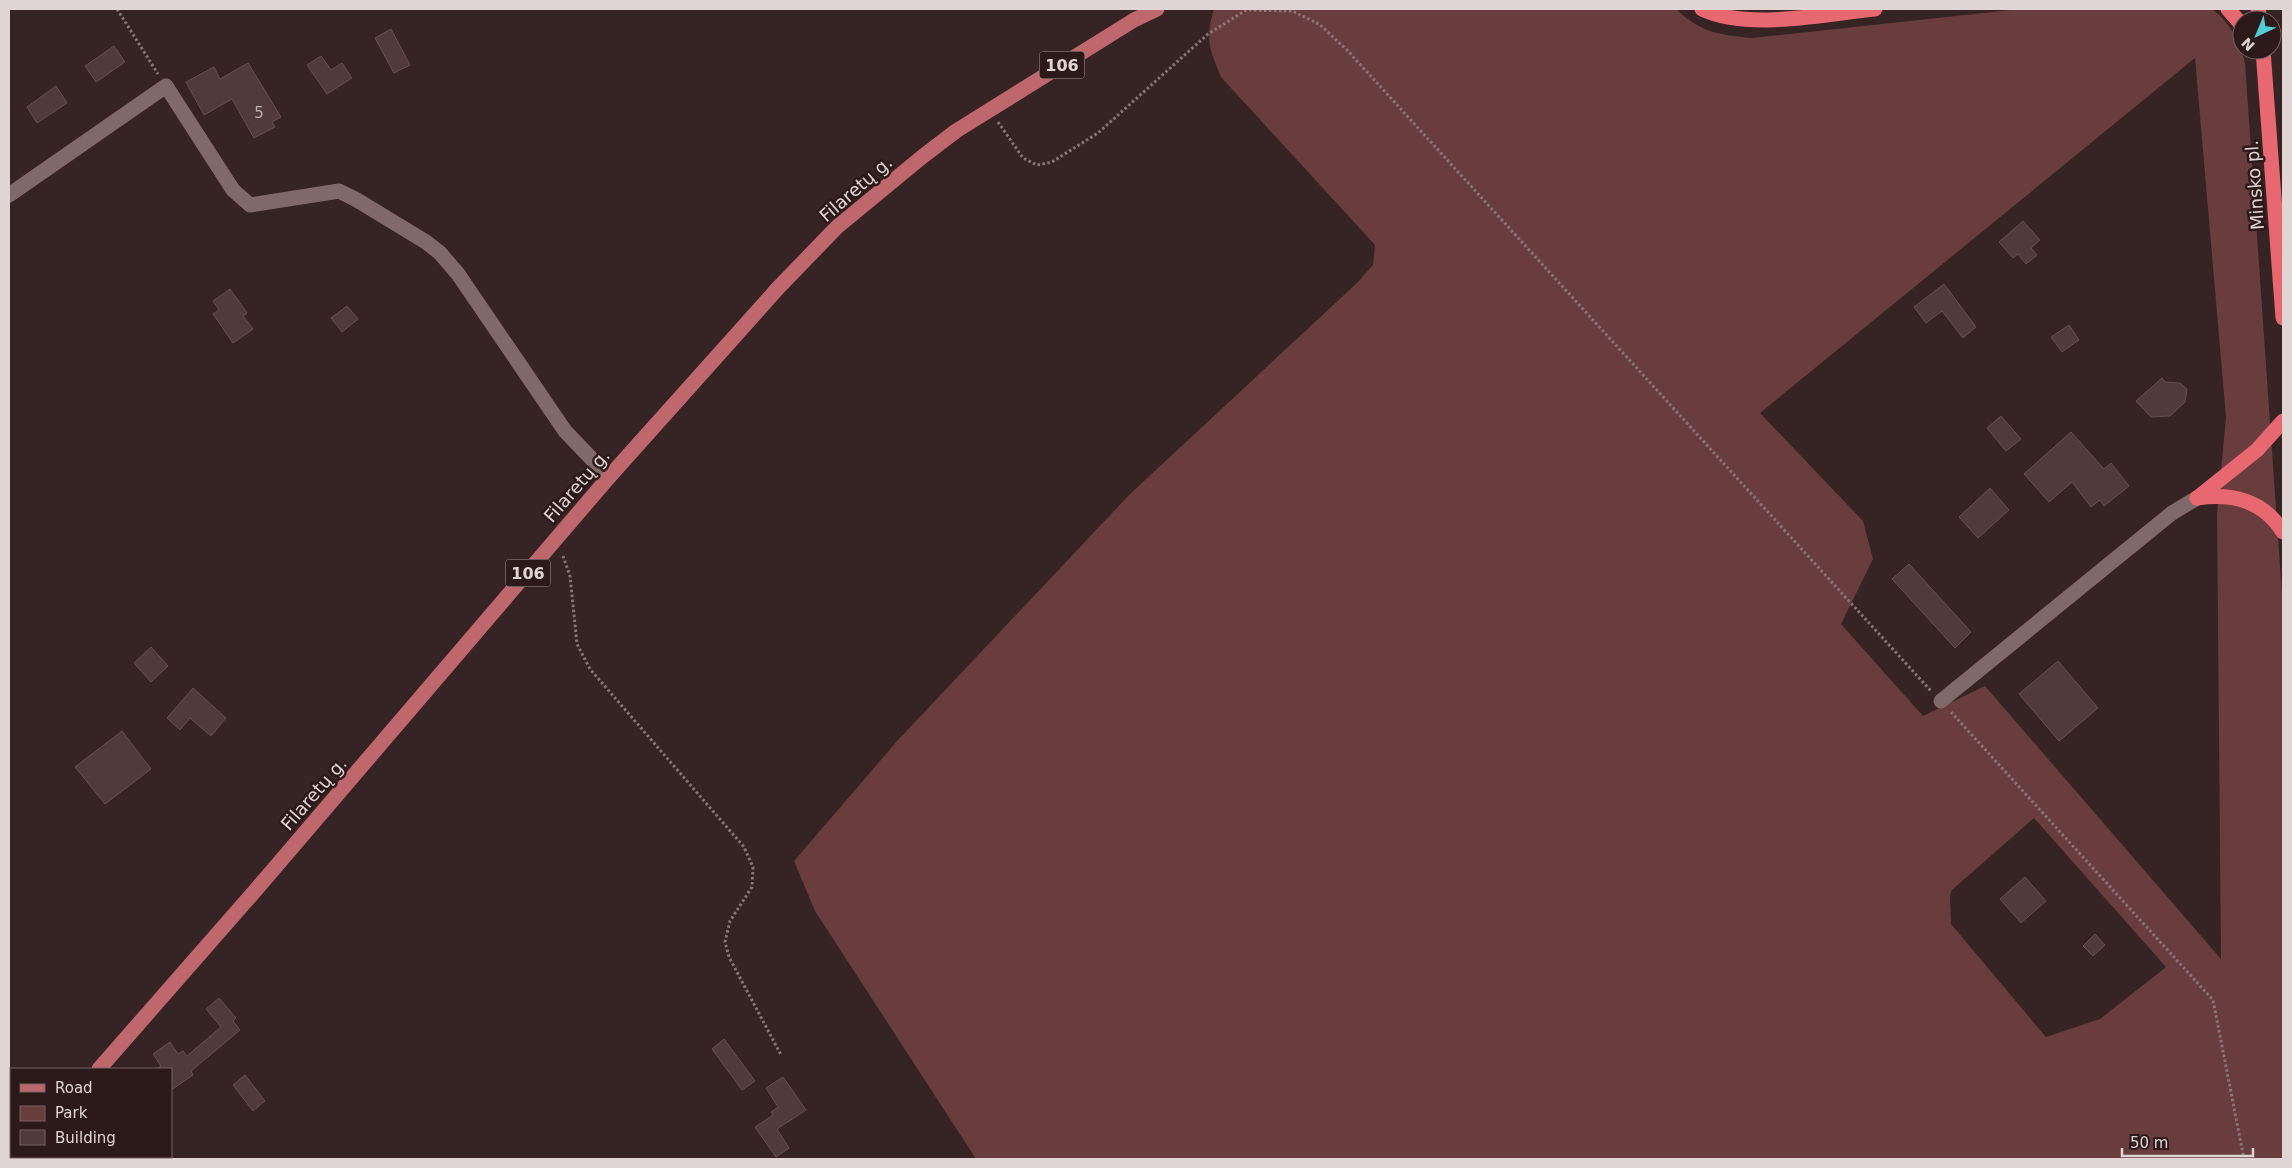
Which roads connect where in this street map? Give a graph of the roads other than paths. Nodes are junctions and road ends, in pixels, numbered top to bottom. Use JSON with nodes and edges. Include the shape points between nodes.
{"nodes":[{"id":1,"x":1146,"y":9,"type":"edge"},
{"id":2,"x":1157,"y":9,"type":"edge"},
{"id":3,"x":1702,"y":9,"type":"edge"},
{"id":4,"x":1875,"y":9,"type":"edge"},
{"id":5,"x":1134,"y":20,"type":"junction"},
{"id":6,"x":2262,"y":60,"type":"edge"},
{"id":7,"x":9,"y":195,"type":"edge"},
{"id":8,"x":2283,"y":318,"type":"edge"},
{"id":9,"x":2283,"y":421,"type":"edge"},
{"id":10,"x":609,"y":477,"type":"junction"},
{"id":11,"x":2196,"y":498,"type":"junction"},
{"id":12,"x":2283,"y":532,"type":"edge"},
{"id":13,"x":1941,"y":701,"type":"road end"},
{"id":14,"x":100,"y":1068,"type":"edge"}],
"edges":[{"from":1,"to":5,"type":"main road"},
{"from":2,"to":5,"type":"main road","name":"Filaretų g.","number":"106"},
{"from":3,"to":4,"type":"highway","via":[[1729,19],[1752,20]]},
{"from":5,"to":10,"type":"main road","name":"Filaretų g.","number":"106","via":[[989,110],[922,157],[837,227]]},
{"from":6,"to":8,"type":"highway","name":"Minsko pl."},
{"from":7,"to":10,"type":"street","via":[[166,86],[233,190],[250,205],[339,192],[440,253],[458,274],[565,431]]},
{"from":9,"to":11,"type":"highway","via":[[2257,450]]},
{"from":10,"to":14,"type":"main road","name":"Filaretų g.","number":"106"},
{"from":11,"to":12,"type":"highway","via":[[2236,497],[2266,512]]},
{"from":11,"to":13,"type":"street","via":[[2172,513]]}]}
